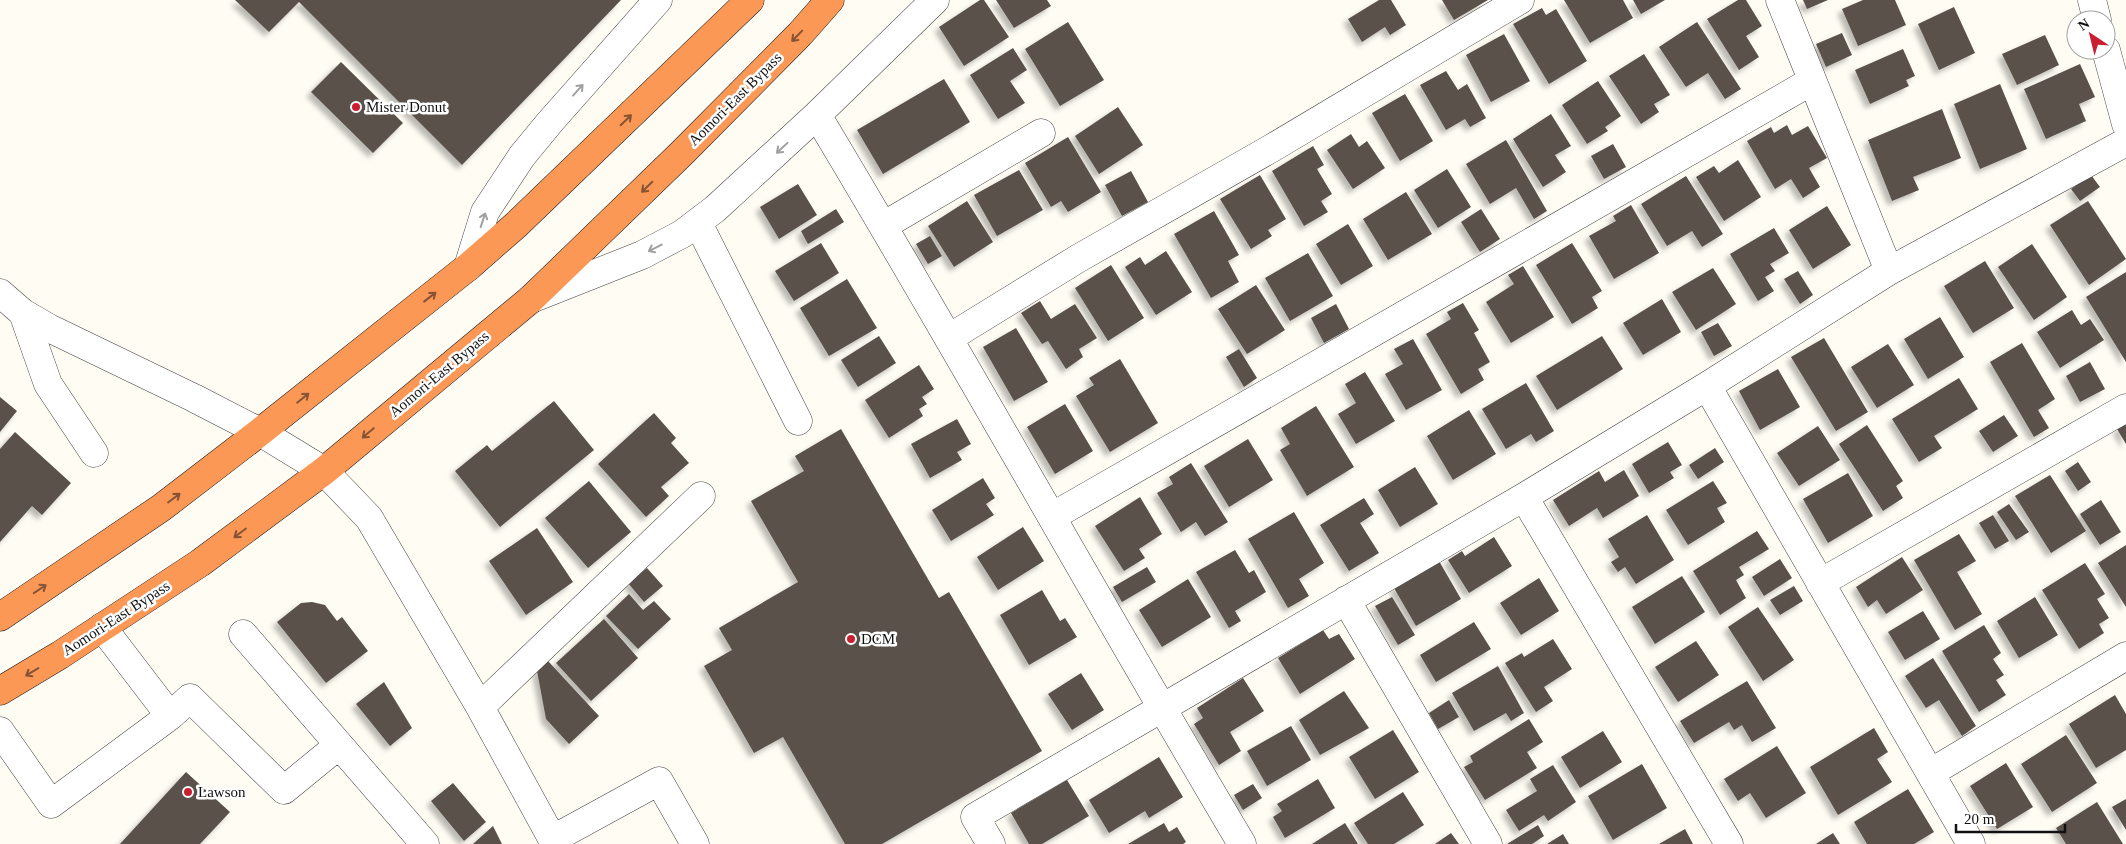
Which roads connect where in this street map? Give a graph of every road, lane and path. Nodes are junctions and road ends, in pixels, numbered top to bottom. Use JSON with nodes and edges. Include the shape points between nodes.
{"nodes":[{"id":1,"x":658,"y":0,"type":"edge"},
{"id":2,"x":750,"y":0,"type":"edge"},
{"id":3,"x":830,"y":0,"type":"edge"},
{"id":4,"x":936,"y":0,"type":"edge"},
{"id":5,"x":1520,"y":0,"type":"edge"},
{"id":6,"x":1780,"y":0,"type":"edge"},
{"id":7,"x":2109,"y":60,"type":"edge"},
{"id":8,"x":1812,"y":81,"type":"junction"},
{"id":9,"x":817,"y":115,"type":"junction"},
{"id":10,"x":2126,"y":124,"type":"edge"},
{"id":11,"x":1041,"y":133,"type":"dead end"},
{"id":12,"x":2126,"y":142,"type":"edge"},
{"id":13,"x":698,"y":223,"type":"junction"},
{"id":14,"x":883,"y":226,"type":"junction"},
{"id":15,"x":468,"y":266,"type":"junction"},
{"id":16,"x":1889,"y":271,"type":"junction"},
{"id":17,"x":0,"y":293,"type":"edge"},
{"id":18,"x":531,"y":299,"type":"junction"},
{"id":19,"x":23,"y":313,"type":"junction"},
{"id":20,"x":949,"y":338,"type":"junction"},
{"id":21,"x":1707,"y":386,"type":"junction"},
{"id":22,"x":2126,"y":408,"type":"edge"},
{"id":23,"x":798,"y":420,"type":"dead end"},
{"id":24,"x":260,"y":432,"type":"junction"},
{"id":25,"x":94,"y":453,"type":"dead end"},
{"id":26,"x":324,"y":471,"type":"junction"},
{"id":27,"x":701,"y":496,"type":"dead end"},
{"id":28,"x":1524,"y":497,"type":"junction"},
{"id":29,"x":1053,"y":516,"type":"junction"},
{"id":30,"x":1820,"y":583,"type":"junction"},
{"id":31,"x":1346,"y":600,"type":"junction"},
{"id":32,"x":0,"y":617,"type":"edge"},
{"id":33,"x":102,"y":627,"type":"junction"},
{"id":34,"x":243,"y":634,"type":"dead end"},
{"id":35,"x":2126,"y":656,"type":"edge"},
{"id":36,"x":0,"y":691,"type":"edge"},
{"id":37,"x":480,"y":707,"type":"junction"},
{"id":38,"x":1161,"y":708,"type":"junction"},
{"id":39,"x":170,"y":716,"type":"junction"},
{"id":40,"x":0,"y":731,"type":"edge"},
{"id":41,"x":339,"y":745,"type":"junction"},
{"id":42,"x":1930,"y":773,"type":"junction"},
{"id":43,"x":554,"y":842,"type":"edge"},
{"id":44,"x":425,"y":844,"type":"edge"},
{"id":45,"x":695,"y":844,"type":"edge"},
{"id":46,"x":992,"y":844,"type":"edge"},
{"id":47,"x":1242,"y":844,"type":"edge"},
{"id":48,"x":1488,"y":844,"type":"edge"},
{"id":49,"x":1728,"y":844,"type":"edge"},
{"id":50,"x":1970,"y":844,"type":"edge"}],
"edges":[{"from":15,"to":1,"type":"street","one_way":true,"via":[[485,212],[522,156]]},
{"from":15,"to":2,"type":"highway","one_way":true,"via":[[516,226]]},
{"from":3,"to":18,"type":"highway","name":"Aomori-East Bypass","one_way":true,"via":[[682,153]]},
{"from":4,"to":9,"type":"street"},
{"from":5,"to":20,"type":"street","via":[[1272,148],[1079,258]]},
{"from":6,"to":8,"type":"street"},
{"from":7,"to":10,"type":"street"},
{"from":8,"to":16,"type":"street"},
{"from":8,"to":29,"type":"street"},
{"from":9,"to":13,"type":"street","one_way":true},
{"from":9,"to":14,"type":"street"},
{"from":11,"to":14,"type":"street"},
{"from":12,"to":16,"type":"street"},
{"from":13,"to":18,"type":"street","one_way":true,"via":[[642,255]]},
{"from":13,"to":23,"type":"street"},
{"from":14,"to":20,"type":"street"},
{"from":24,"to":15,"type":"highway","one_way":true},
{"from":16,"to":21,"type":"street"},
{"from":17,"to":19,"type":"street"},
{"from":18,"to":26,"type":"highway","name":"Aomori-East Bypass","one_way":true},
{"from":19,"to":24,"type":"street"},
{"from":19,"to":25,"type":"street","via":[[48,384]]},
{"from":20,"to":29,"type":"street"},
{"from":21,"to":28,"type":"street"},
{"from":21,"to":30,"type":"street"},
{"from":22,"to":30,"type":"street"},
{"from":24,"to":26,"type":"street"},
{"from":32,"to":24,"type":"highway","one_way":true,"via":[[161,508]]},
{"from":26,"to":33,"type":"highway","name":"Aomori-East Bypass","one_way":true,"via":[[200,562]]},
{"from":26,"to":37,"type":"street","via":[[369,518]]},
{"from":27,"to":37,"type":"street"},
{"from":28,"to":31,"type":"street"},
{"from":28,"to":49,"type":"street"},
{"from":29,"to":38,"type":"street"},
{"from":30,"to":42,"type":"street"},
{"from":31,"to":38,"type":"street"},
{"from":31,"to":48,"type":"street"},
{"from":33,"to":36,"type":"highway","name":"Aomori-East Bypass","one_way":true},
{"from":33,"to":39,"type":"street"},
{"from":34,"to":41,"type":"street"},
{"from":35,"to":42,"type":"street"},
{"from":37,"to":43,"type":"street"},
{"from":38,"to":46,"type":"street","via":[[975,816]]},
{"from":38,"to":47,"type":"street"},
{"from":39,"to":40,"type":"street","via":[[51,804]]},
{"from":39,"to":41,"type":"street","via":[[190,698],[284,790]]},
{"from":41,"to":44,"type":"street"},
{"from":42,"to":50,"type":"street"},
{"from":43,"to":45,"type":"street","via":[[659,781]]}]}
